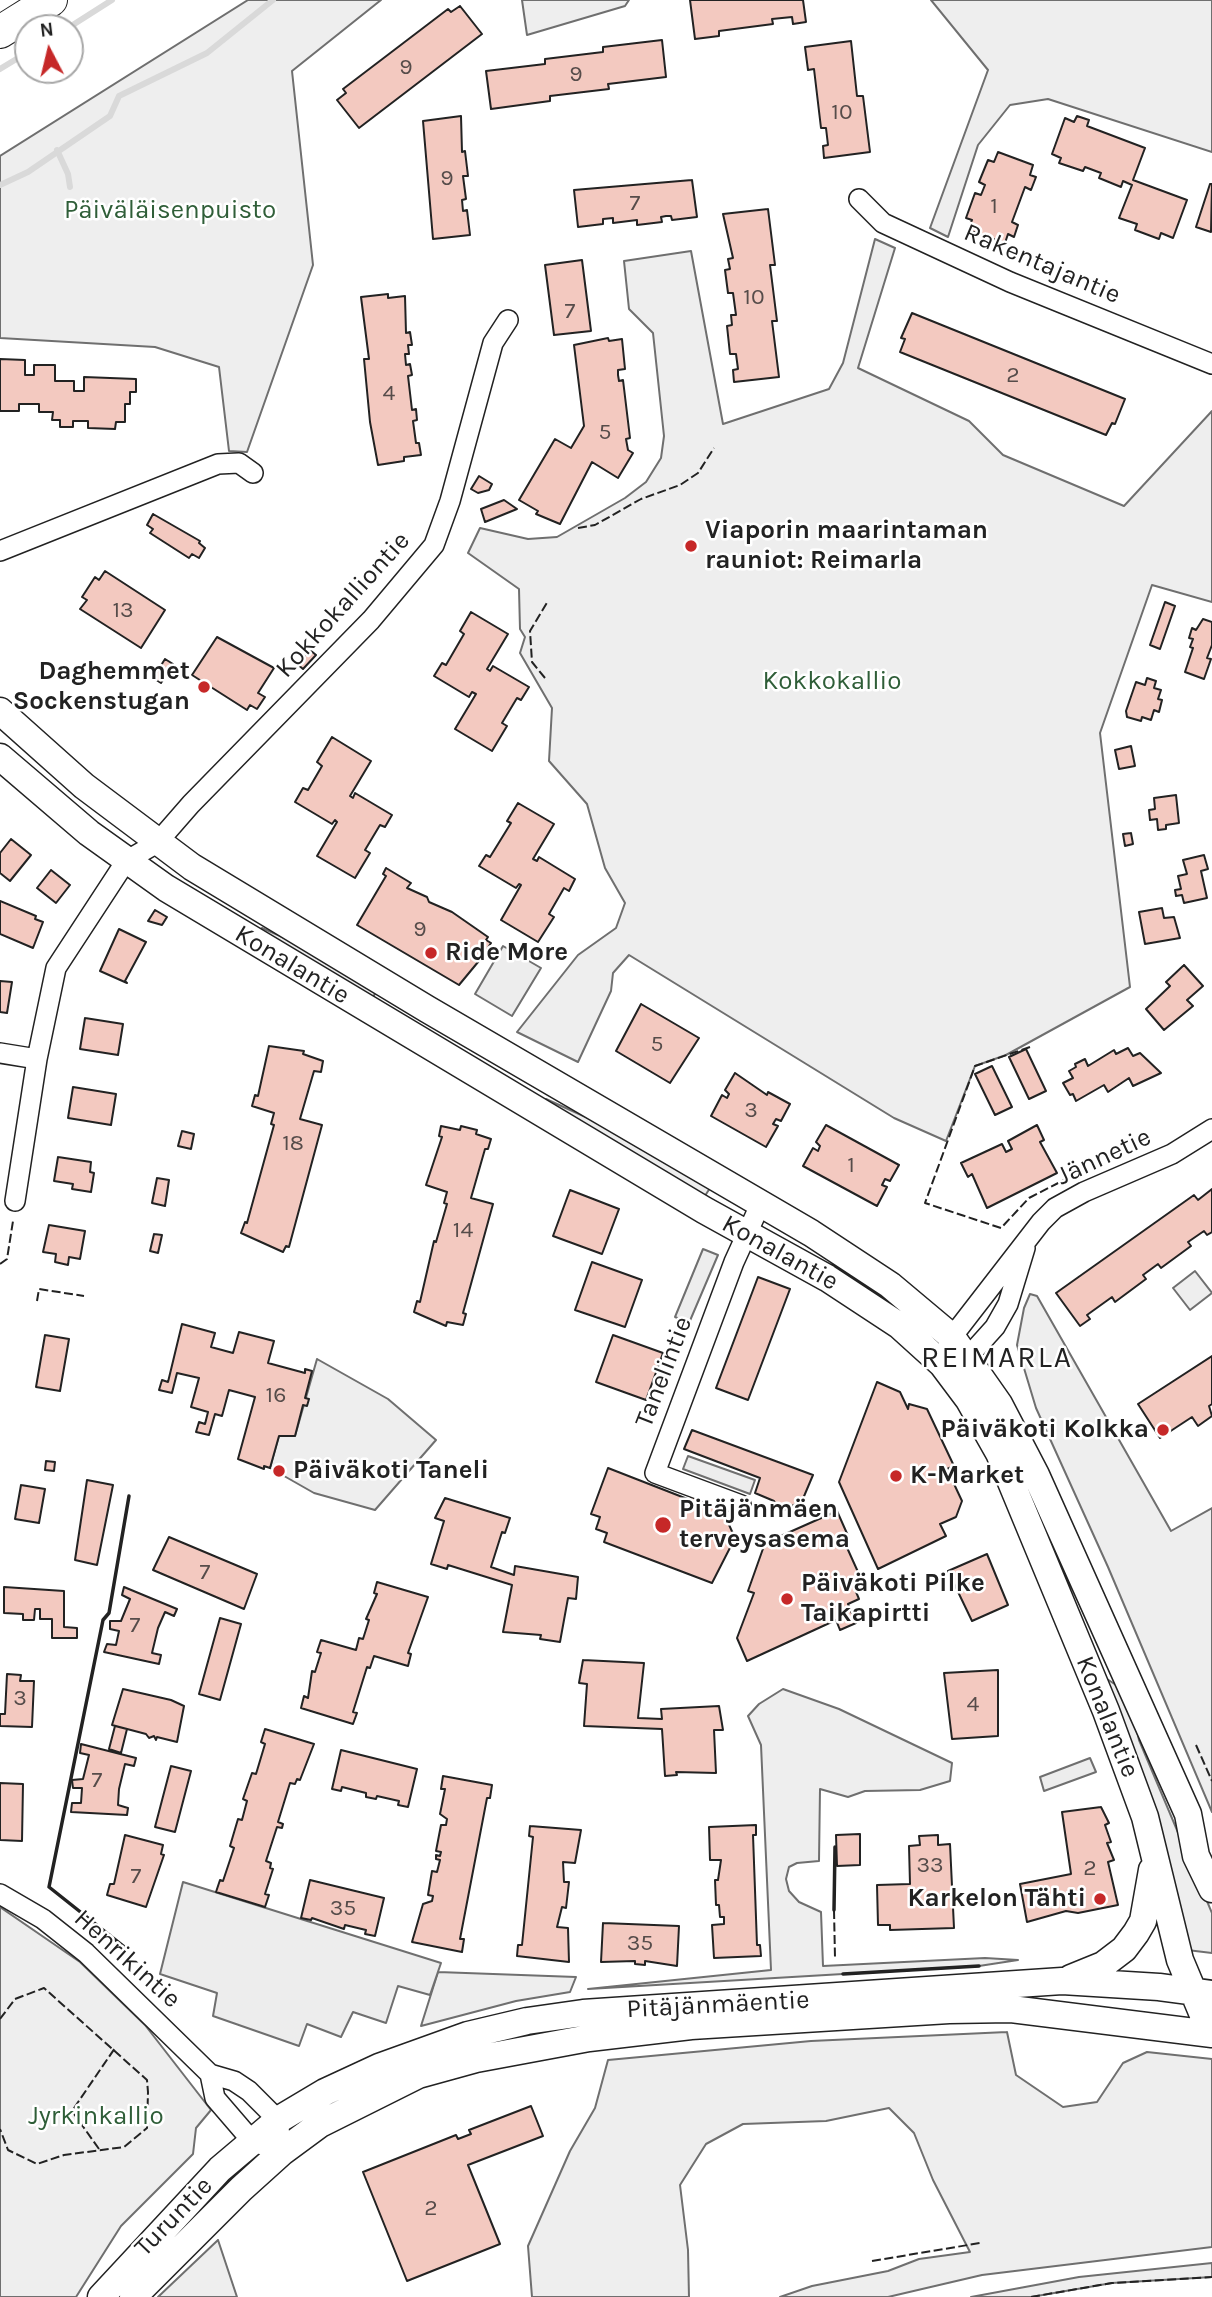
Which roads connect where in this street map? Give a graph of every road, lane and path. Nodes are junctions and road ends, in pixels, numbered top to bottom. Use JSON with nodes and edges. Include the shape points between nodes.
{"nodes":[{"id":1,"x":51,"y":0,"type":"edge"},
{"id":2,"x":0,"y":32,"type":"edge"},
{"id":3,"x":859,"y":199,"type":"dead end"},
{"id":4,"x":508,"y":320,"type":"dead end"},
{"id":5,"x":1212,"y":364,"type":"edge"},
{"id":6,"x":253,"y":473,"type":"dead end"},
{"id":7,"x":0,"y":551,"type":"edge"},
{"id":8,"x":0,"y":711,"type":"edge"},
{"id":9,"x":0,"y":757,"type":"edge"},
{"id":10,"x":158,"y":843,"type":"junction"},
{"id":11,"x":126,"y":861,"type":"junction"},
{"id":12,"x":0,"y":1053,"type":"edge"},
{"id":13,"x":37,"y":1059,"type":"junction"},
{"id":14,"x":1212,"y":1129,"type":"edge"},
{"id":15,"x":15,"y":1201,"type":"dead end"},
{"id":16,"x":760,"y":1205,"type":"junction"},
{"id":17,"x":746,"y":1233,"type":"junction"},
{"id":18,"x":960,"y":1347,"type":"junction"},
{"id":19,"x":942,"y":1364,"type":"junction"},
{"id":20,"x":741,"y":1505,"type":"dead end"},
{"id":21,"x":1188,"y":1814,"type":"junction"},
{"id":22,"x":1154,"y":1858,"type":"junction"},
{"id":23,"x":1212,"y":1859,"type":"edge"},
{"id":24,"x":1212,"y":1888,"type":"edge"},
{"id":25,"x":0,"y":1894,"type":"edge"},
{"id":26,"x":1062,"y":1981,"type":"junction"},
{"id":27,"x":1201,"y":1992,"type":"edge"},
{"id":28,"x":1212,"y":2033,"type":"edge"},
{"id":29,"x":209,"y":2074,"type":"junction"},
{"id":30,"x":278,"y":2120,"type":"junction"},
{"id":31,"x":252,"y":2141,"type":"junction"},
{"id":32,"x":282,"y":2152,"type":"junction"},
{"id":33,"x":101,"y":2297,"type":"edge"},
{"id":34,"x":133,"y":2297,"type":"edge"}],
"edges":[{"from":1,"to":2,"type":"highway"},
{"from":3,"to":5,"type":"street","name":"Rakentajantie","via":[[883,223],[1010,282]]},
{"from":4,"to":10,"type":"street","name":"Kokkokalliontie","via":[[493,343],[434,545],[371,621]]},
{"from":6,"to":7,"type":"street","via":[[239,463],[218,464]]},
{"from":8,"to":10,"type":"main road","name":"Konalantie","via":[[84,786]]},
{"from":9,"to":11,"type":"main road","name":"Konalantie"},
{"from":10,"to":11,"type":"street"},
{"from":10,"to":16,"type":"main road","name":"Konalantie","via":[[303,936]]},
{"from":11,"to":13,"type":"street","via":[[56,968]]},
{"from":11,"to":17,"type":"main road","name":"Konalantie","via":[[411,1037]]},
{"from":12,"to":13,"type":"street"},
{"from":13,"to":15,"type":"street"},
{"from":14,"to":18,"type":"street","name":"Jännetie","via":[[1163,1159],[1066,1202],[1041,1222],[1027,1243],[1008,1304],[995,1327]]},
{"from":16,"to":17,"type":"street","name":"Tanelintie"},
{"from":16,"to":18,"type":"main road","name":"Konalantie","via":[[864,1266]]},
{"from":17,"to":19,"type":"main road","name":"Konalantie","via":[[863,1300]]},
{"from":17,"to":20,"type":"street","name":"Tanelintie","via":[[655,1474]]},
{"from":18,"to":19,"type":"street"},
{"from":18,"to":21,"type":"main road","name":"Konalantie","via":[[999,1404],[1036,1475]]},
{"from":19,"to":22,"type":"main road","name":"Konalantie","via":[[999,1452],[1133,1779]]},
{"from":21,"to":23,"type":"main road"},
{"from":21,"to":24,"type":"main road","name":"Konalantie","via":[[1196,1856]]},
{"from":22,"to":26,"type":"main road","via":[[1150,1892],[1136,1933],[1103,1965]]},
{"from":22,"to":27,"type":"main road","name":"Konalantie"},
{"from":25,"to":29,"type":"street","name":"Henrikintie","via":[[43,1919],[86,1953]]},
{"from":26,"to":27,"type":"main road","name":"Pitäjänmäentie"},
{"from":26,"to":30,"type":"main road","name":"Pitäjänmäentie","via":[[583,2013],[527,2021],[468,2035],[379,2067]]},
{"from":27,"to":28,"type":"main road","name":"Konalantie"},
{"from":28,"to":32,"type":"main road","name":"Pitäjänmäentie","via":[[1011,2009],[691,2026],[589,2038],[524,2048],[418,2075],[320,2124]]},
{"from":29,"to":30,"type":"street","name":"Henrikintie","via":[[249,2091]]},
{"from":29,"to":31,"type":"street","name":"Henrikintie","via":[[215,2098]]},
{"from":30,"to":31,"type":"main road","name":"Pitäjänmäentie"},
{"from":30,"to":32,"type":"street"},
{"from":31,"to":32,"type":"street","name":"Henrikintie"},
{"from":31,"to":33,"type":"main road","name":"Turuntie","via":[[161,2229]]},
{"from":32,"to":34,"type":"main road","name":"Turuntie"}]}
